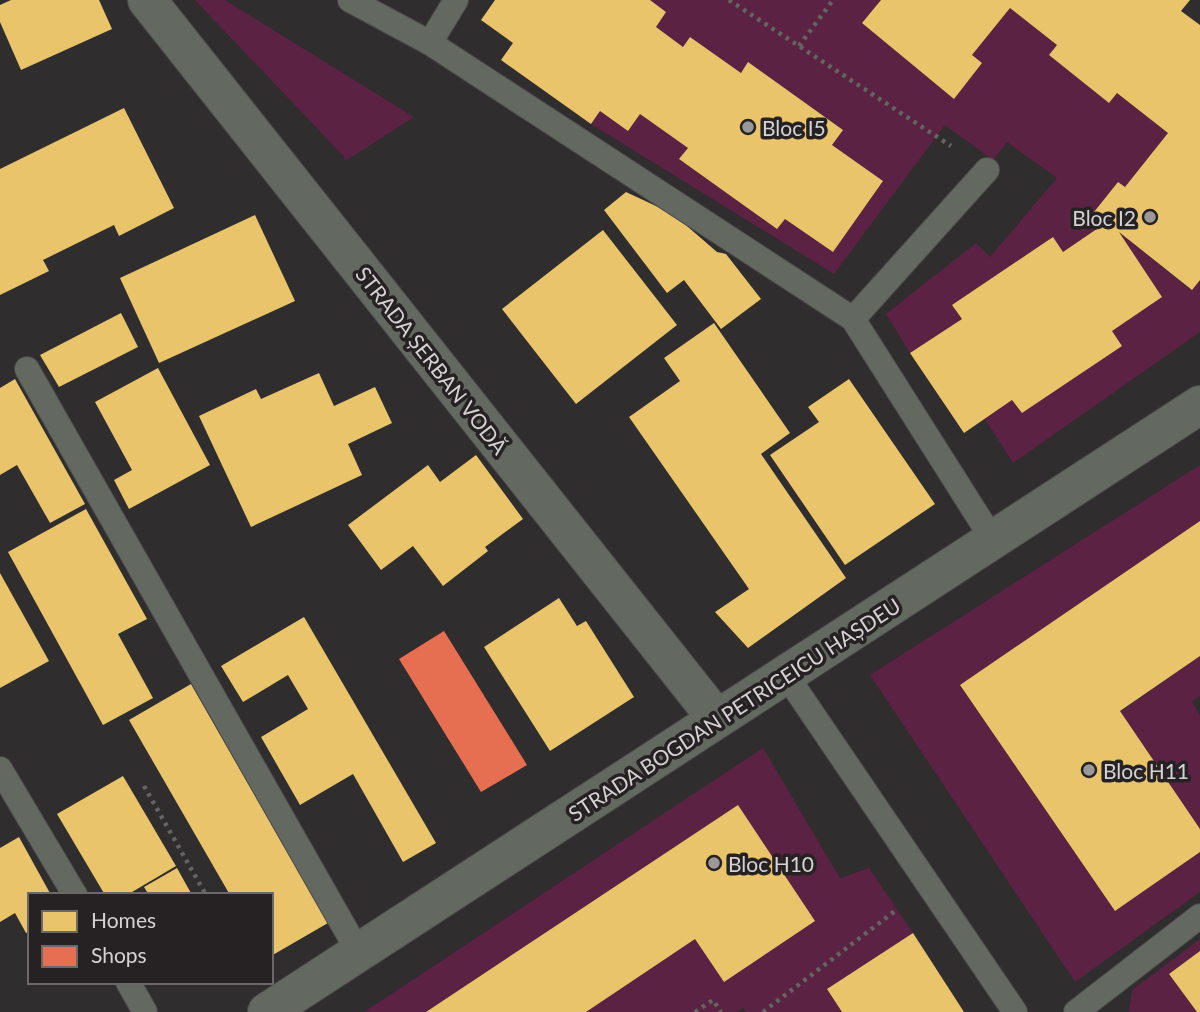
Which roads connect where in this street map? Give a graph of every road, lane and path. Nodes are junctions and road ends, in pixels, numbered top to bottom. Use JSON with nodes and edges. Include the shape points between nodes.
{"nodes":[{"id":1,"x":147,"y":0,"type":"edge"},
{"id":2,"x":349,"y":0,"type":"edge"},
{"id":3,"x":456,"y":0,"type":"edge"},
{"id":4,"x":729,"y":0,"type":"edge"},
{"id":5,"x":833,"y":0,"type":"edge"},
{"id":6,"x":430,"y":43,"type":"junction"},
{"id":7,"x":799,"y":46,"type":"junction"},
{"id":8,"x":988,"y":170,"type":"joint"},
{"id":9,"x":853,"y":319,"type":"junction"},
{"id":10,"x":27,"y":369,"type":"dead end"},
{"id":11,"x":1200,"y":405,"type":"edge"},
{"id":12,"x":993,"y":540,"type":"junction"},
{"id":13,"x":786,"y":675,"type":"junction"},
{"id":14,"x":717,"y":719,"type":"junction"},
{"id":15,"x":0,"y":769,"type":"edge"},
{"id":16,"x":144,"y":786,"type":"dead end"},
{"id":17,"x":929,"y":886,"type":"junction"},
{"id":18,"x":74,"y":893,"type":"edge"},
{"id":19,"x":205,"y":893,"type":"edge"},
{"id":20,"x":1200,"y":916,"type":"edge"},
{"id":21,"x":359,"y":953,"type":"junction"},
{"id":22,"x":129,"y":984,"type":"edge"},
{"id":23,"x":145,"y":1012,"type":"edge"},
{"id":24,"x":267,"y":1012,"type":"edge"},
{"id":25,"x":695,"y":1012,"type":"edge"},
{"id":26,"x":721,"y":1012,"type":"edge"},
{"id":27,"x":763,"y":1012,"type":"edge"},
{"id":28,"x":1016,"y":1012,"type":"edge"},
{"id":29,"x":1076,"y":1012,"type":"edge"}],
"edges":[{"from":1,"to":14,"type":"street","name":"STRADA ȘERBAN VODĂ"},
{"from":2,"to":6,"type":"lane"},
{"from":3,"to":6,"type":"lane"},
{"from":4,"to":7,"type":"path"},
{"from":5,"to":7,"type":"path"},
{"from":6,"to":9,"type":"lane"},
{"from":7,"to":8,"type":"path"},
{"from":8,"to":9,"type":"lane"},
{"from":9,"to":12,"type":"lane"},
{"from":10,"to":21,"type":"lane"},
{"from":11,"to":12,"type":"street","name":"STRADA BOGDAN PETRICEICU HAȘDEU"},
{"from":12,"to":13,"type":"street","name":"STRADA BOGDAN PETRICEICU HAȘDEU"},
{"from":13,"to":14,"type":"street","name":"STRADA BOGDAN PETRICEICU HAȘDEU"},
{"from":13,"to":17,"type":"lane"},
{"from":14,"to":21,"type":"street","name":"STRADA BOGDAN PETRICEICU HAȘDEU"},
{"from":15,"to":18,"type":"lane"},
{"from":16,"to":19,"type":"path"},
{"from":17,"to":27,"type":"path"},
{"from":17,"to":28,"type":"lane"},
{"from":20,"to":29,"type":"lane"},
{"from":21,"to":24,"type":"street","name":"STRADA BOGDAN PETRICEICU HAȘDEU"},
{"from":22,"to":23,"type":"lane"},
{"from":25,"to":26,"type":"path","via":[[713,1000]]}]}
